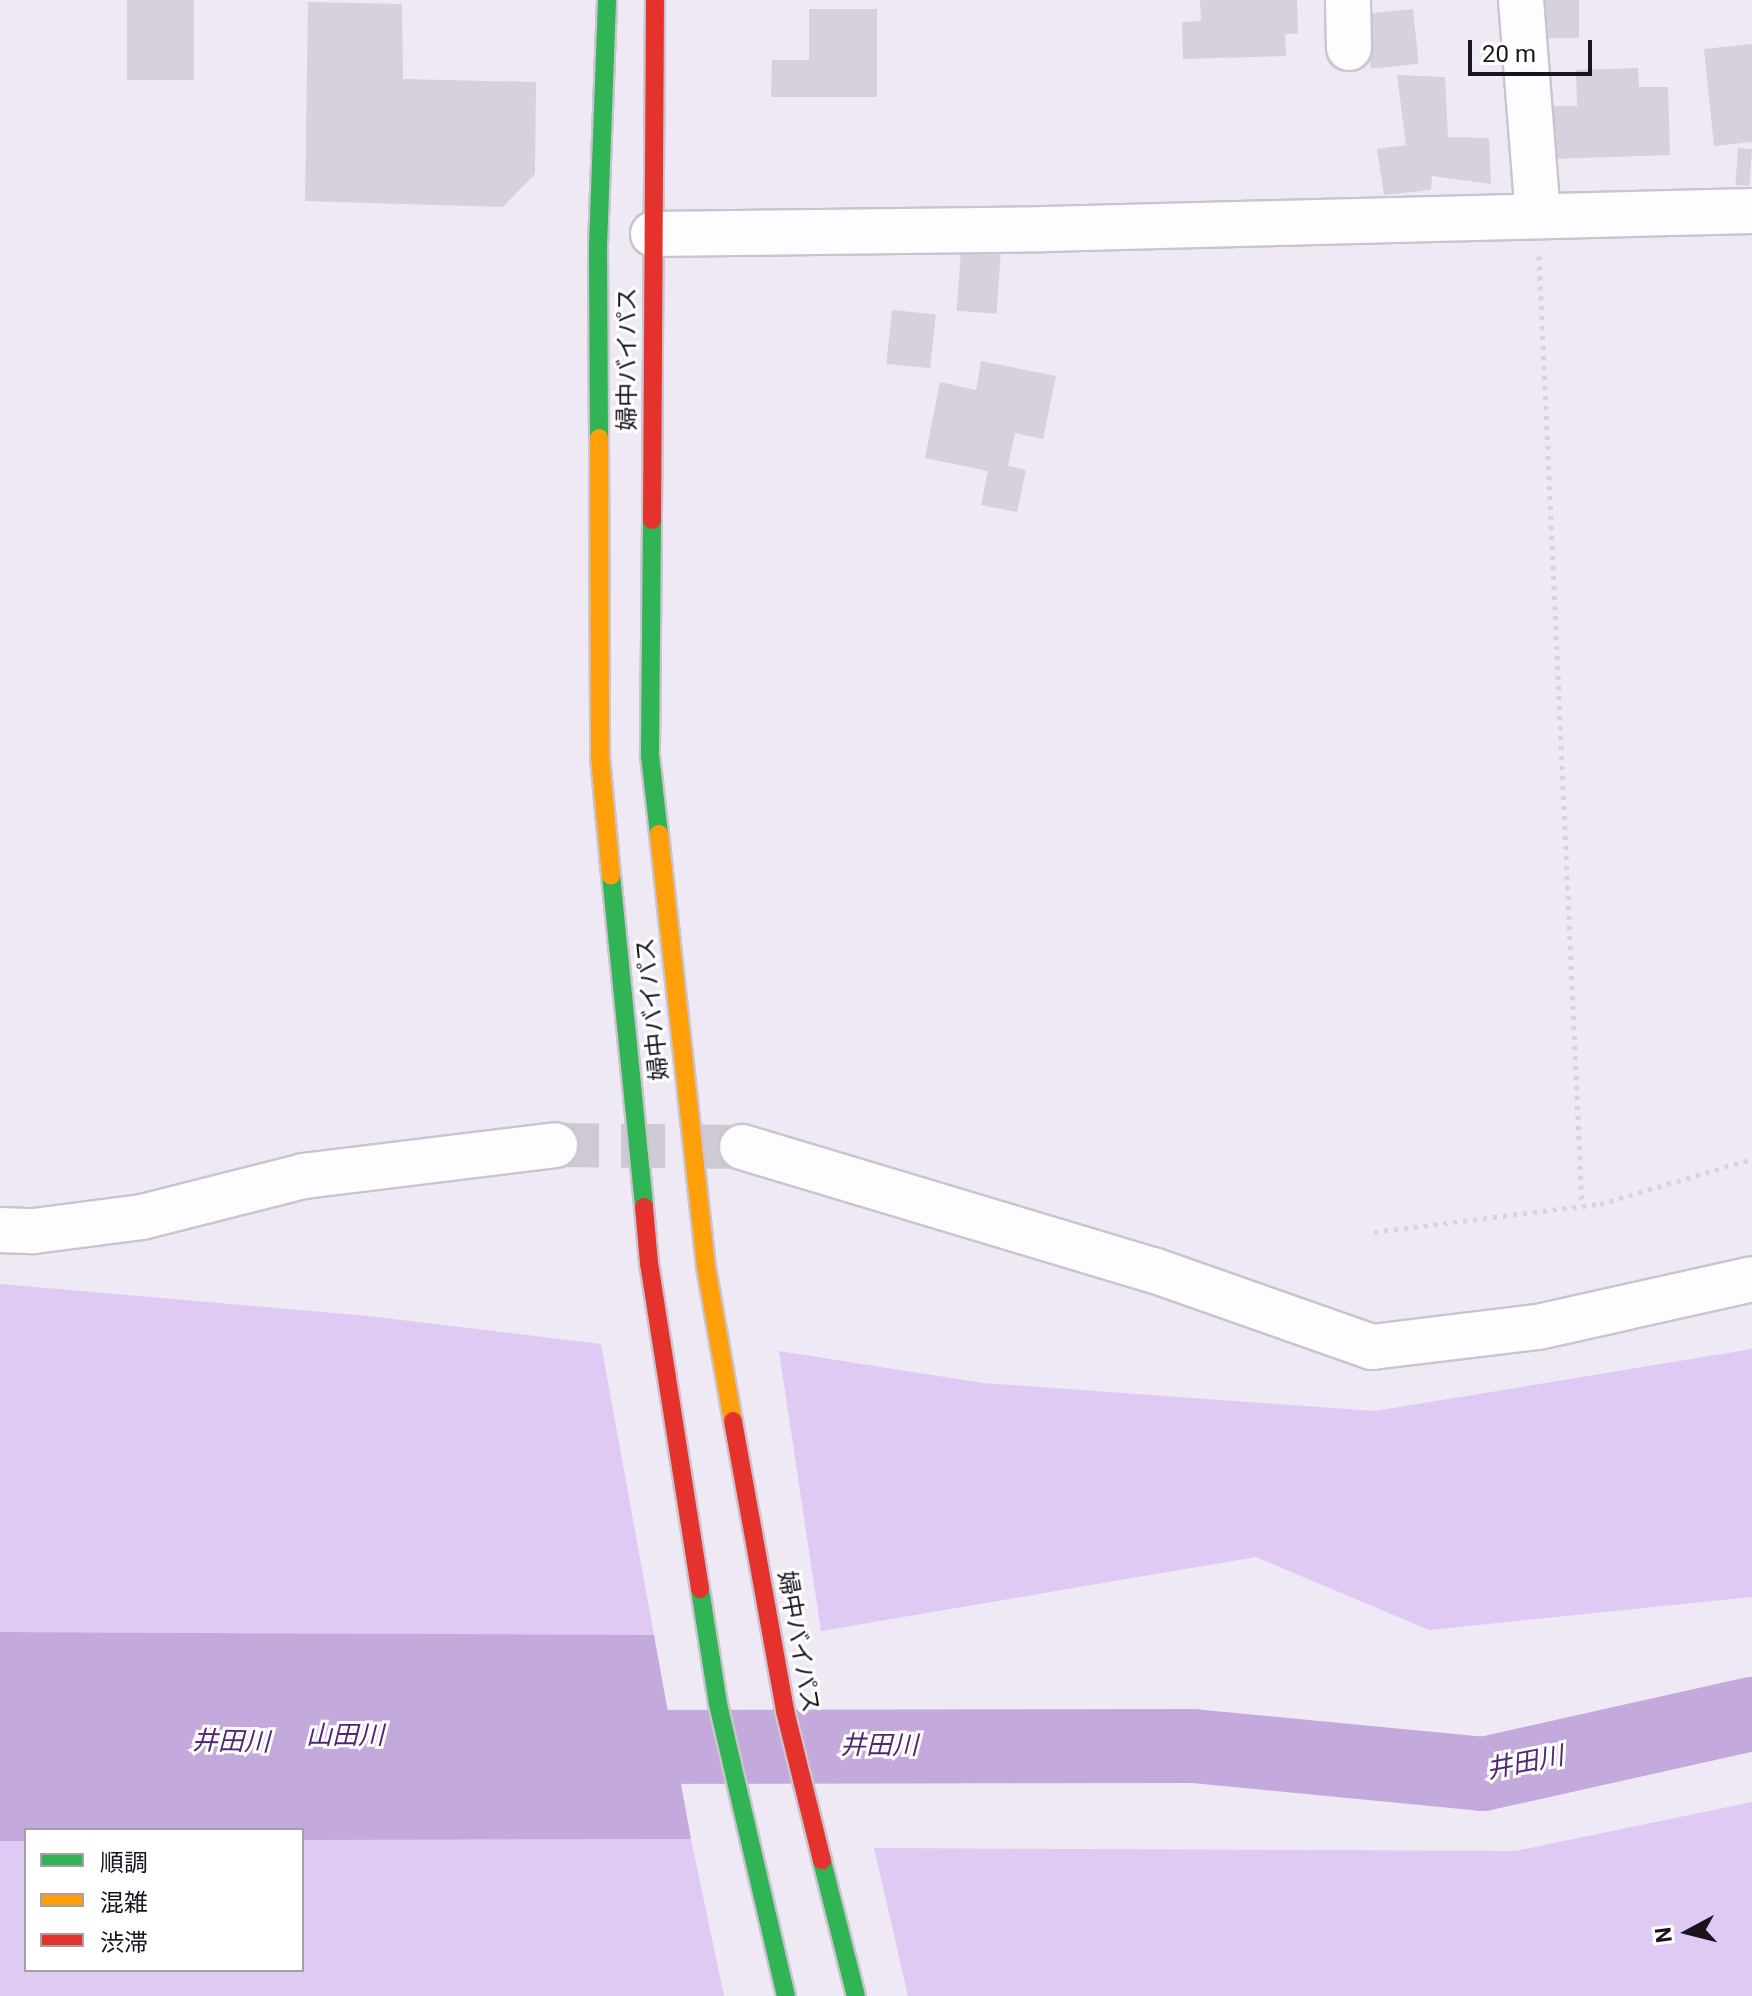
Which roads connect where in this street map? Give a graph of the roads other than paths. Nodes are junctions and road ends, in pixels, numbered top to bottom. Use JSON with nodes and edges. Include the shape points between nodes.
{"nodes":[{"id":1,"x":607,"y":0,"type":"edge"},
{"id":2,"x":655,"y":0,"type":"edge"},
{"id":3,"x":1348,"y":0,"type":"edge"},
{"id":4,"x":1521,"y":0,"type":"edge"},
{"id":5,"x":1349,"y":48,"type":"dead end"},
{"id":6,"x":1752,"y":211,"type":"edge"},
{"id":7,"x":1538,"y":215,"type":"junction"},
{"id":8,"x":653,"y":234,"type":"junction"},
{"id":9,"x":555,"y":1145,"type":"tunnel mouth"},
{"id":10,"x":742,"y":1147,"type":"tunnel mouth"},
{"id":11,"x":0,"y":1230,"type":"edge"},
{"id":12,"x":1752,"y":1279,"type":"edge"},
{"id":13,"x":786,"y":1996,"type":"edge"},
{"id":14,"x":856,"y":1996,"type":"edge"}],
"edges":[{"from":1,"to":13,"type":"highway","name":"婦中バイパス","via":[[598,246],[600,757],[649,1263],[718,1704]]},
{"from":2,"to":8,"type":"highway","name":"婦中バイパス"},
{"from":3,"to":5,"type":"street"},
{"from":4,"to":7,"type":"street"},
{"from":6,"to":7,"type":"street"},
{"from":7,"to":8,"type":"street"},
{"from":8,"to":14,"type":"highway","name":"婦中バイパス","via":[[650,756],[706,1267],[785,1711]]},
{"from":9,"to":11,"type":"street","via":[[304,1176],[142,1217],[34,1231]]},
{"from":10,"to":12,"type":"street","via":[[1153,1270],[1372,1347],[1538,1327]]}]}
